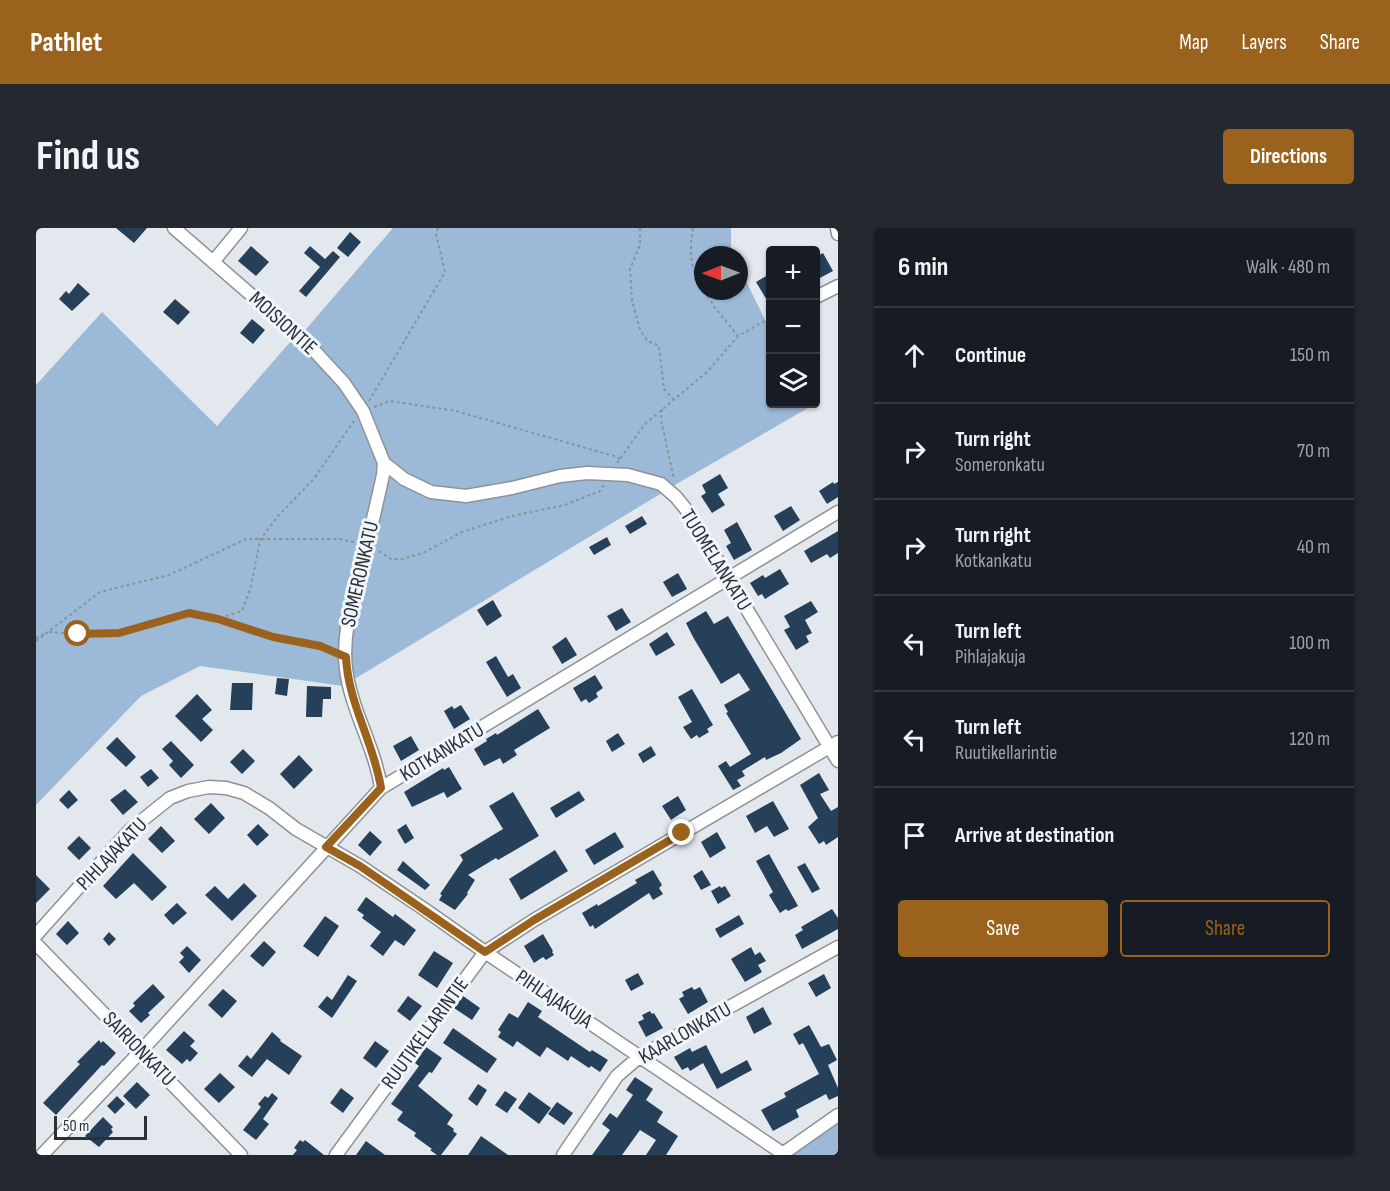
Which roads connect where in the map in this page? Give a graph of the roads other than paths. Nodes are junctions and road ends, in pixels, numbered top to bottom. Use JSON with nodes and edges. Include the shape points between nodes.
{"nodes":[{"id":1,"x":174,"y":228,"type":"edge"},
{"id":2,"x":241,"y":228,"type":"edge"},
{"id":3,"x":837,"y":228,"type":"edge"},
{"id":4,"x":838,"y":234,"type":"edge"},
{"id":5,"x":213,"y":262,"type":"junction"},
{"id":6,"x":838,"y":286,"type":"edge"},
{"id":7,"x":820,"y":295,"type":"edge"},
{"id":8,"x":384,"y":463,"type":"junction"},
{"id":9,"x":838,"y":512,"type":"edge"},
{"id":10,"x":729,"y":577,"type":"junction"},
{"id":11,"x":834,"y":744,"type":"edge"},
{"id":12,"x":838,"y":761,"type":"edge"},
{"id":13,"x":381,"y":788,"type":"junction"},
{"id":14,"x":326,"y":847,"type":"junction"},
{"id":15,"x":36,"y":935,"type":"edge"},
{"id":16,"x":36,"y":944,"type":"edge"},
{"id":17,"x":838,"y":947,"type":"edge"},
{"id":18,"x":485,"y":952,"type":"junction"},
{"id":19,"x":141,"y":1051,"type":"junction"},
{"id":20,"x":639,"y":1058,"type":"junction"},
{"id":21,"x":838,"y":1115,"type":"edge"},
{"id":22,"x":781,"y":1154,"type":"edge"},
{"id":23,"x":42,"y":1155,"type":"edge"},
{"id":24,"x":240,"y":1155,"type":"edge"},
{"id":25,"x":336,"y":1155,"type":"edge"},
{"id":26,"x":563,"y":1155,"type":"edge"}],
"edges":[{"from":1,"to":5,"type":"street","name":"MOISIONTIE"},
{"from":2,"to":5,"type":"street"},
{"from":3,"to":4,"type":"street"},
{"from":5,"to":8,"type":"street","name":"MOISIONTIE","via":[[309,345],[344,383],[363,409]]},
{"from":6,"to":7,"type":"street"},
{"from":8,"to":10,"type":"street","name":"TUOMELANKATU","via":[[413,483],[447,495],[466,496],[587,473],[628,474],[661,484],[689,513]]},
{"from":8,"to":13,"type":"street","name":"SOMERONKATU","via":[[345,642],[346,670],[354,703]]},
{"from":9,"to":10,"type":"street","name":"KOTKANKATU"},
{"from":10,"to":11,"type":"street","name":"TUOMELANKATU"},
{"from":10,"to":13,"type":"street","name":"KOTKANKATU"},
{"from":11,"to":12,"type":"street","name":"TUOMELANKATU"},
{"from":11,"to":18,"type":"street","name":"RUUTIKELLARINTIE"},
{"from":13,"to":14,"type":"street","name":"KOTKANKATU"},
{"from":14,"to":15,"type":"street","name":"PIHLAJAKATU","via":[[244,793],[209,787],[188,791],[170,798],[130,830]]},
{"from":14,"to":18,"type":"street","name":"PIHLAJAKUJA"},
{"from":14,"to":19,"type":"street","name":"KOTKANKATU"},
{"from":16,"to":19,"type":"street","name":"SAIRIONKATU"},
{"from":17,"to":20,"type":"street","name":"KAARLONKATU"},
{"from":18,"to":20,"type":"street","name":"PIHLAJAKUJA"},
{"from":18,"to":25,"type":"street","name":"RUUTIKELLARINTIE"},
{"from":19,"to":23,"type":"street","name":"KOTKANKATU"},
{"from":19,"to":24,"type":"street","name":"SAIRIONKATU"},
{"from":20,"to":22,"type":"street","name":"PIHLAJAKUJA"},
{"from":20,"to":26,"type":"street","name":"KAARLONKATU","via":[[617,1076]]},
{"from":21,"to":22,"type":"street"}]}
